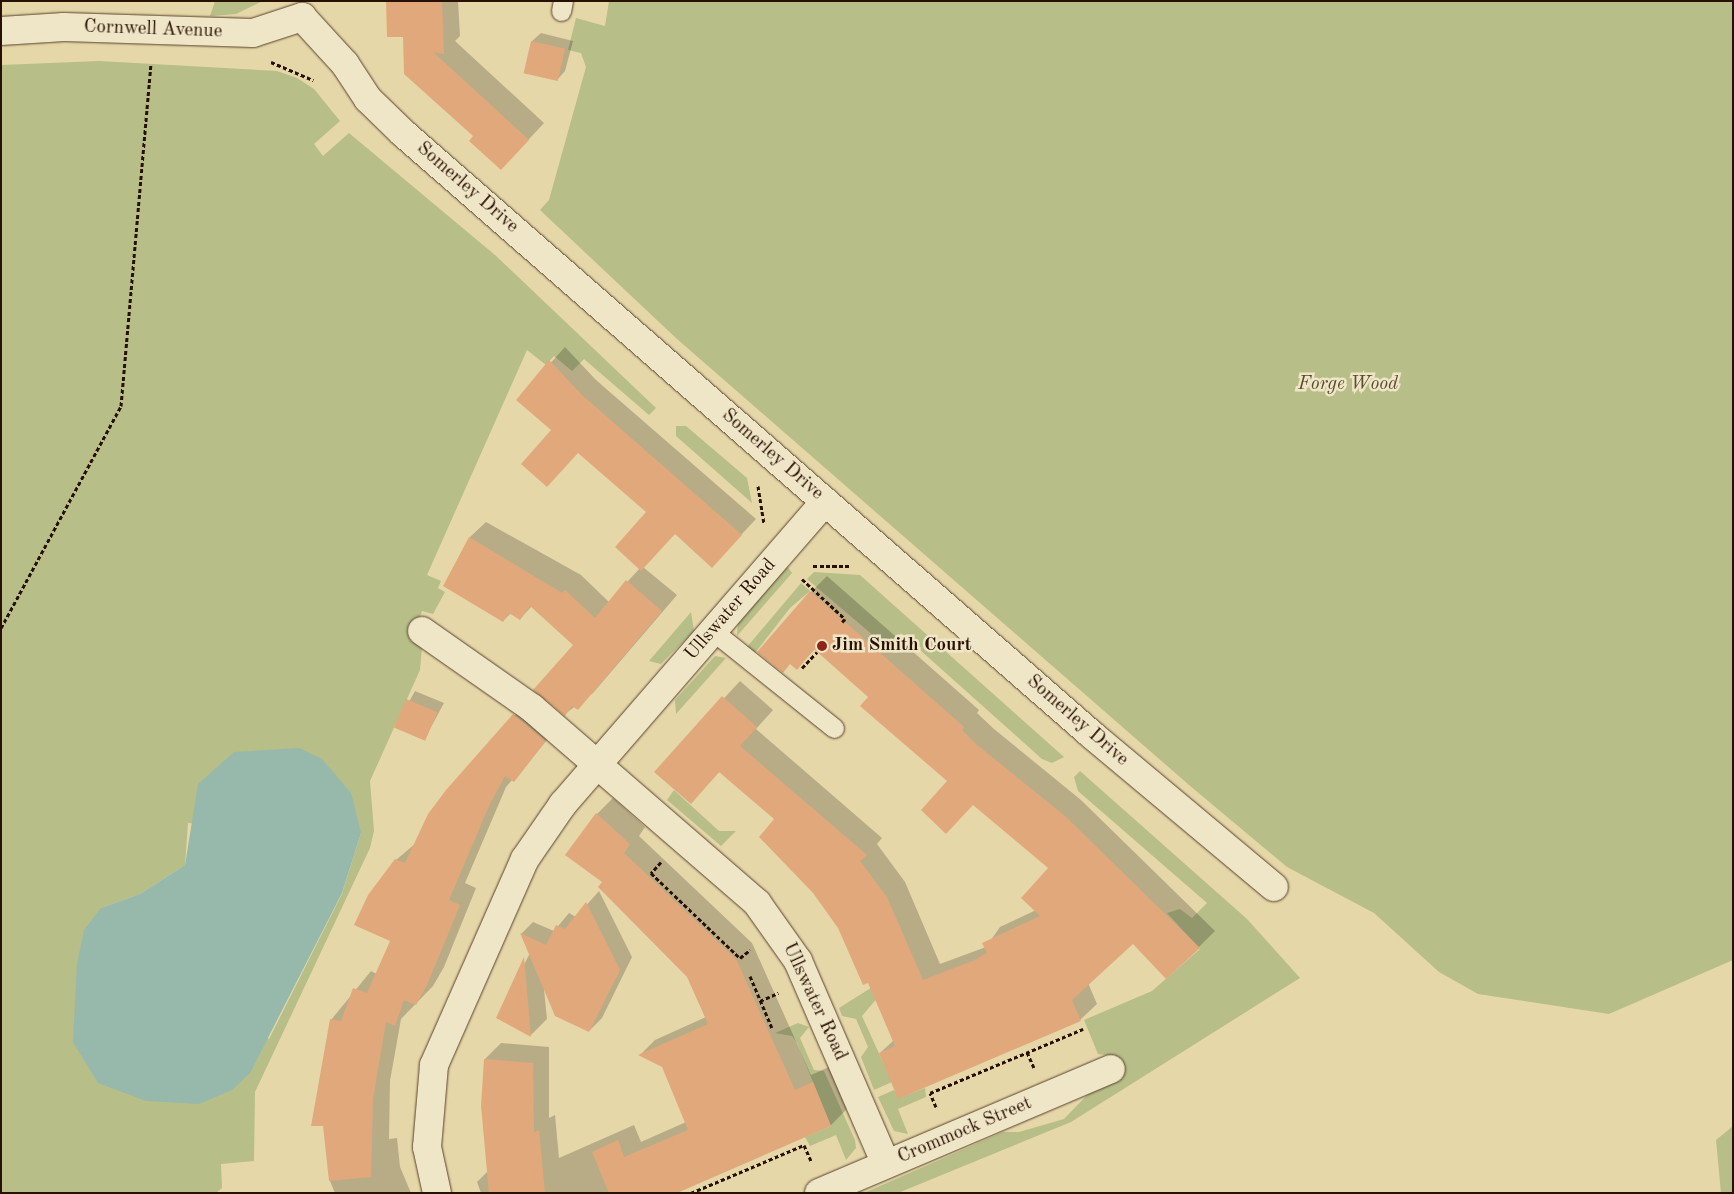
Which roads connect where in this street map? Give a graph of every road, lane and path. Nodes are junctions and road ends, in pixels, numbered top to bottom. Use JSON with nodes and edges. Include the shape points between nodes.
{"nodes":[{"id":1,"x":306,"y":9,"type":"edge"},
{"id":2,"x":153,"y":30,"type":"junction"},
{"id":3,"x":5,"y":31,"type":"edge"},
{"id":4,"x":825,"y":502,"type":"junction"},
{"id":5,"x":800,"y":577,"type":"dead end"},
{"id":6,"x":842,"y":622,"type":"dead end"},
{"id":7,"x":1,"y":628,"type":"edge"},
{"id":8,"x":422,"y":631,"type":"dead end"},
{"id":9,"x":712,"y":631,"type":"junction"},
{"id":10,"x":834,"y":728,"type":"dead end"},
{"id":11,"x":598,"y":763,"type":"junction"},
{"id":12,"x":683,"y":836,"type":"junction"},
{"id":13,"x":1274,"y":887,"type":"dead end"},
{"id":14,"x":778,"y":928,"type":"junction"},
{"id":15,"x":750,"y":976,"type":"dead end"},
{"id":16,"x":772,"y":1028,"type":"dead end"},
{"id":17,"x":1083,"y":1029,"type":"dead end"},
{"id":18,"x":1111,"y":1069,"type":"dead end"},
{"id":19,"x":950,"y":1138,"type":"junction"},
{"id":20,"x":886,"y":1164,"type":"junction"},
{"id":21,"x":822,"y":1192,"type":"edge"},
{"id":22,"x":437,"y":1193,"type":"edge"},
{"id":23,"x":692,"y":1193,"type":"edge"}],
"edges":[{"from":1,"to":2,"type":"street","name":"Cornwell Avenue","via":[[253,33]]},
{"from":1,"to":4,"type":"street","name":"Somerley Drive","via":[[368,99],[403,133]]},
{"from":2,"to":3,"type":"street","name":"Cornwell Avenue"},
{"from":2,"to":7,"type":"path","via":[[121,406]]},
{"from":4,"to":9,"type":"street","name":"Ullswater Road"},
{"from":4,"to":13,"type":"street","name":"Somerley Drive"},
{"from":5,"to":6,"type":"path","via":[[845,618]]},
{"from":8,"to":11,"type":"street","name":"Ullswater Road","via":[[500,683]]},
{"from":9,"to":10,"type":"lane"},
{"from":9,"to":11,"type":"street","name":"Ullswater Road"},
{"from":11,"to":12,"type":"street","name":"Ullswater Road"},
{"from":11,"to":22,"type":"street","name":"Ullswater Road","via":[[543,828],[525,858],[434,1065],[427,1147]]},
{"from":12,"to":14,"type":"street","name":"Ullswater Road","via":[[739,884]]},
{"from":12,"to":14,"type":"path","via":[[651,873],[740,958]]},
{"from":14,"to":20,"type":"street","name":"Ullswater Road","via":[[798,961]]},
{"from":15,"to":16,"type":"path"},
{"from":17,"to":19,"type":"path","via":[[930,1093]]},
{"from":18,"to":19,"type":"street","name":"Crommock Street"},
{"from":19,"to":20,"type":"street","name":"Crommock Street"},
{"from":20,"to":21,"type":"street","name":"Crommock Street"},
{"from":21,"to":23,"type":"path","via":[[804,1145]]}]}
